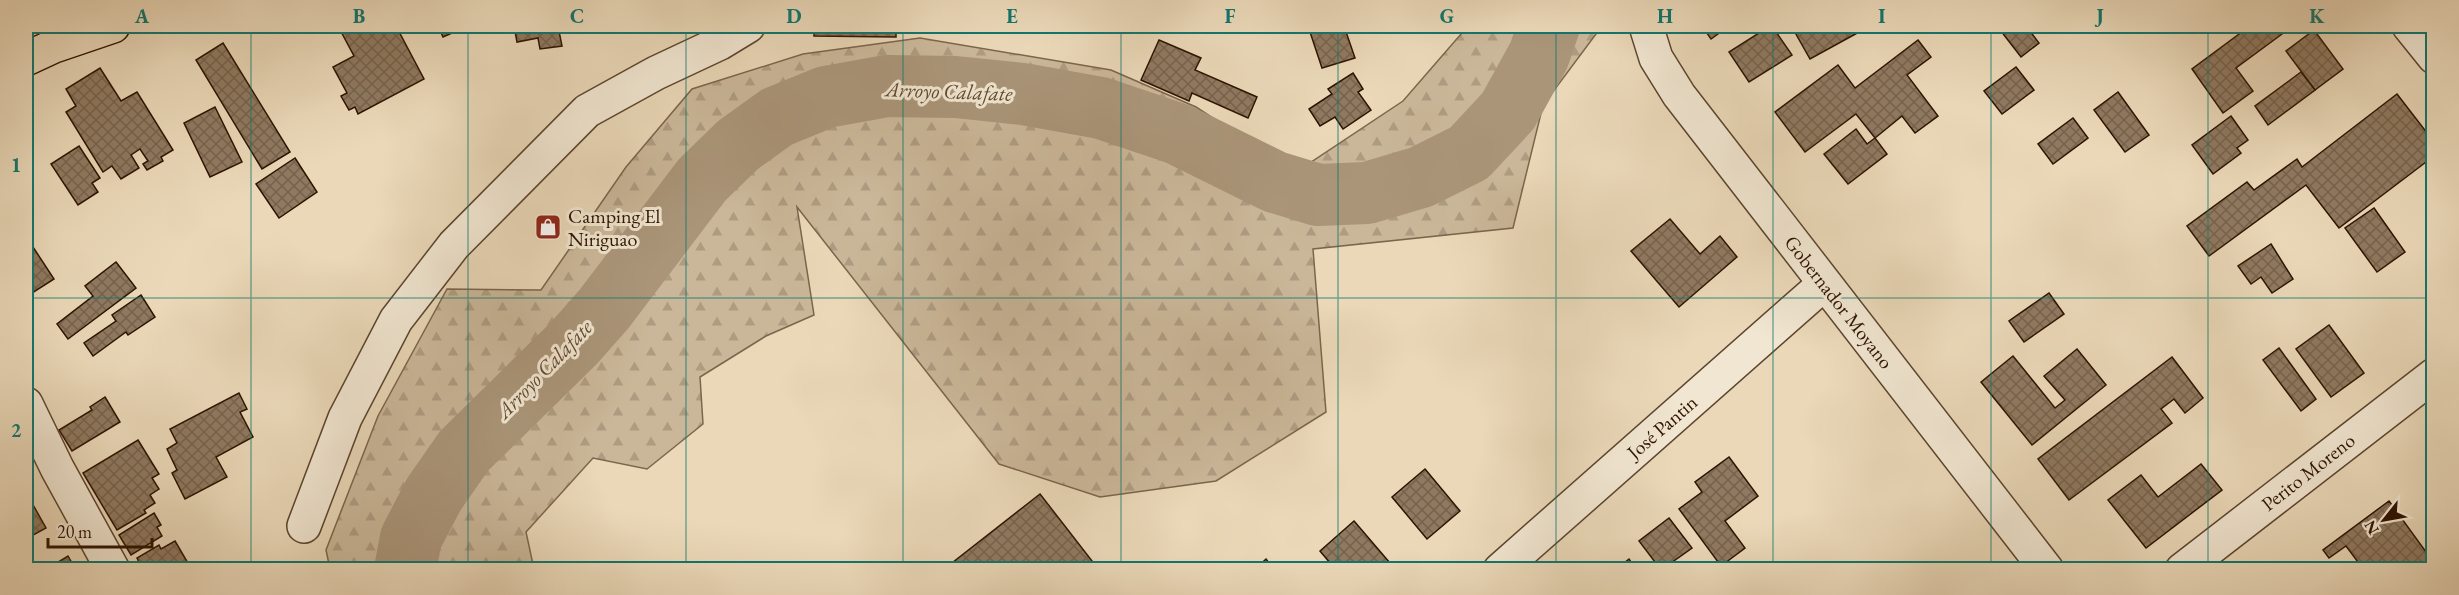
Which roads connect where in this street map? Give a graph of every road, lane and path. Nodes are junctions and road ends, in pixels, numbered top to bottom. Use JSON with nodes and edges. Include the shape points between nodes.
{"nodes":[{"id":1,"x":113,"y":26,"type":"edge"},
{"id":2,"x":748,"y":26,"type":"edge"},
{"id":3,"x":1646,"y":26,"type":"edge"},
{"id":4,"x":2409,"y":26,"type":"edge"},
{"id":5,"x":35,"y":53,"type":"edge"},
{"id":6,"x":2433,"y":57,"type":"edge"},
{"id":7,"x":1824,"y":284,"type":"junction"},
{"id":8,"x":2433,"y":375,"type":"edge"},
{"id":9,"x":26,"y":404,"type":"edge"},
{"id":10,"x":304,"y":526,"type":"dead end"},
{"id":11,"x":113,"y":570,"type":"edge"},
{"id":12,"x":1500,"y":570,"type":"edge"},
{"id":13,"x":2047,"y":570,"type":"edge"},
{"id":14,"x":2182,"y":570,"type":"edge"}],
"edges":[{"from":1,"to":5,"type":"main road"},
{"from":2,"to":10,"type":"street","via":[[587,111],[454,245],[396,320],[345,418]]},
{"from":3,"to":7,"type":"street","name":"Gobernador Moyano","via":[[1656,58],[1679,95]]},
{"from":4,"to":6,"type":"street"},
{"from":7,"to":12,"type":"street","name":"José Pantin"},
{"from":7,"to":13,"type":"street","name":"Gobernador Moyano"},
{"from":8,"to":14,"type":"street","name":"Perito Moreno"},
{"from":9,"to":11,"type":"street"}]}
